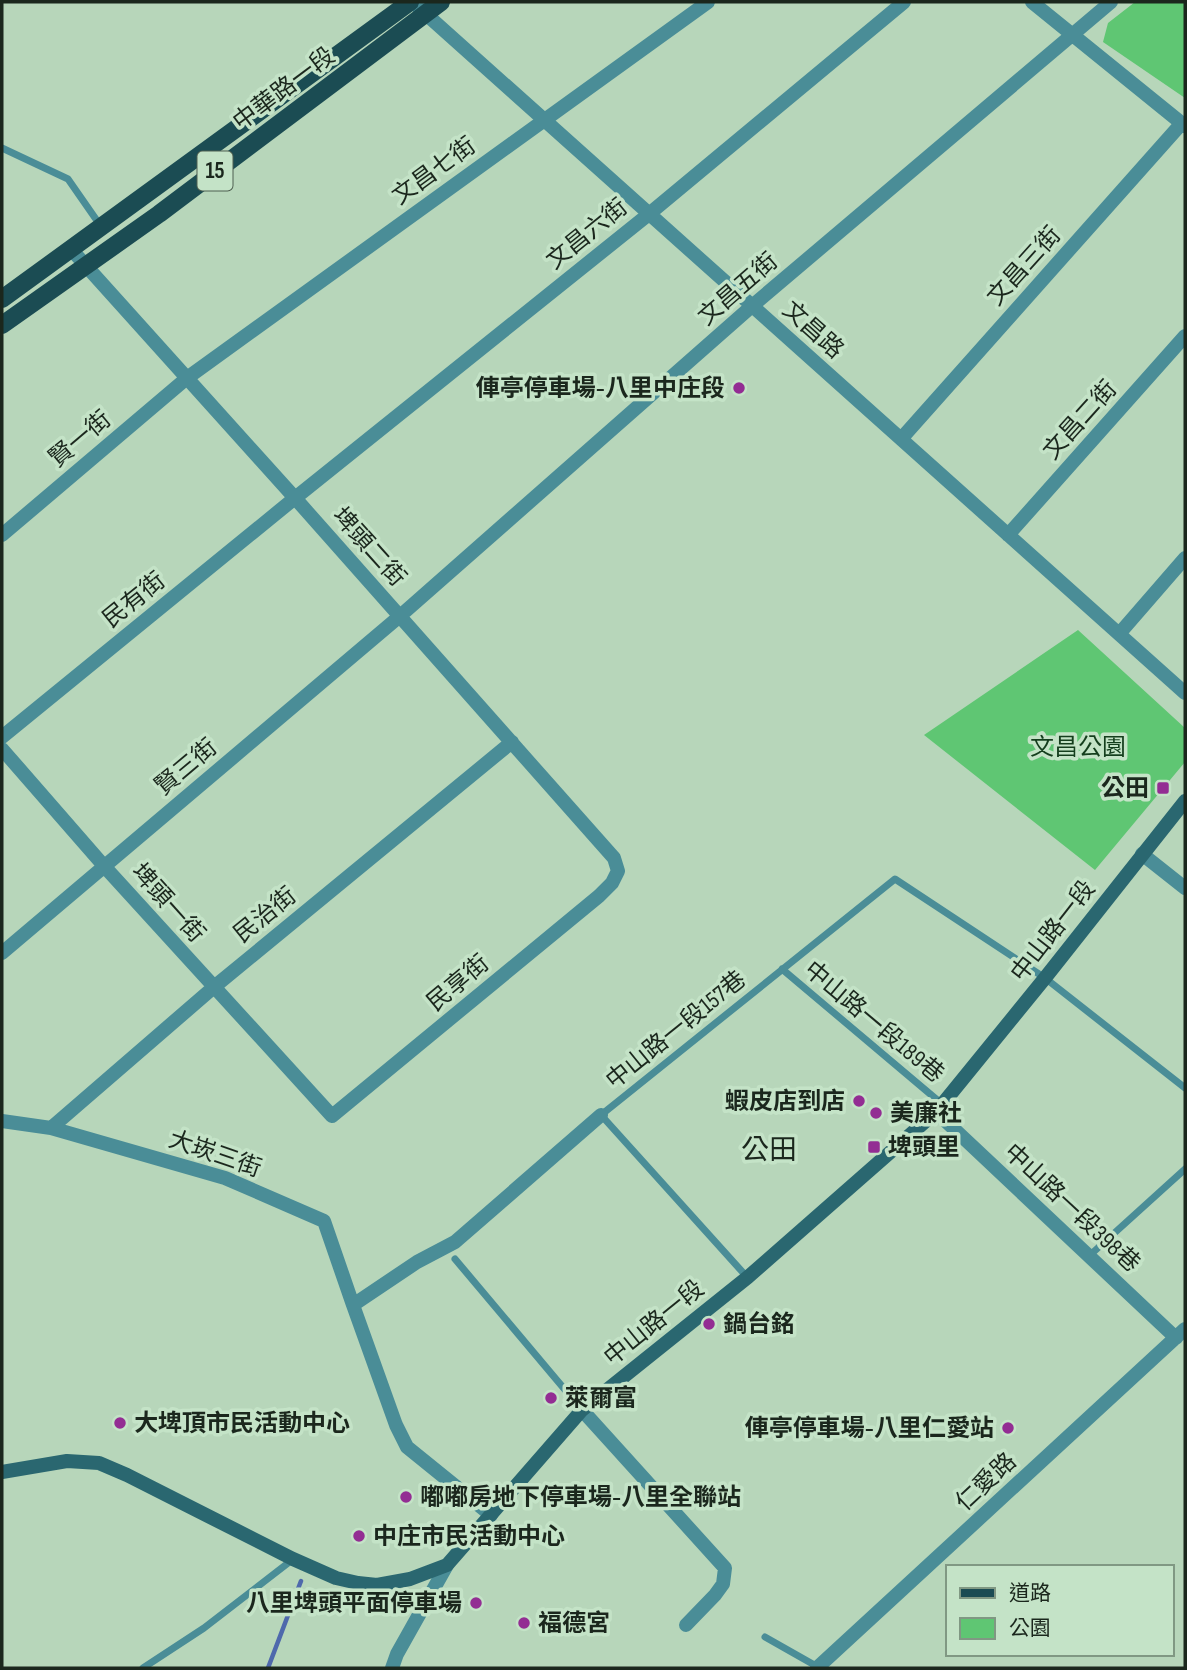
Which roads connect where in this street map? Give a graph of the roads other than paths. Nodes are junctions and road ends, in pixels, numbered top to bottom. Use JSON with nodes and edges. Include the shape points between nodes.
{"nodes":[{"id":1,"x":441,"y":2,"type":"edge"},
{"id":2,"x":708,"y":2,"type":"edge"},
{"id":3,"x":904,"y":2,"type":"edge"},
{"id":4,"x":1032,"y":2,"type":"edge"},
{"id":5,"x":1111,"y":2,"type":"edge"},
{"id":6,"x":415,"y":6,"type":"edge"},
{"id":7,"x":1073,"y":35,"type":"junction"},
{"id":8,"x":544,"y":120,"type":"junction"},
{"id":9,"x":1184,"y":124,"type":"edge"},
{"id":10,"x":2,"y":148,"type":"edge"},
{"id":11,"x":649,"y":214,"type":"junction"},
{"id":12,"x":100,"y":226,"type":"junction"},
{"id":13,"x":70,"y":248,"type":"junction"},
{"id":14,"x":85,"y":266,"type":"junction"},
{"id":15,"x":2,"y":299,"type":"edge"},
{"id":16,"x":752,"y":306,"type":"junction"},
{"id":17,"x":2,"y":325,"type":"edge"},
{"id":18,"x":1185,"y":336,"type":"edge"},
{"id":19,"x":187,"y":378,"type":"junction"},
{"id":20,"x":901,"y":439,"type":"junction"},
{"id":21,"x":295,"y":498,"type":"junction"},
{"id":22,"x":2,"y":534,"type":"edge"},
{"id":23,"x":1008,"y":535,"type":"junction"},
{"id":24,"x":1185,"y":558,"type":"edge"},
{"id":25,"x":400,"y":616,"type":"junction"},
{"id":26,"x":1119,"y":634,"type":"junction"},
{"id":27,"x":1185,"y":693,"type":"edge"},
{"id":28,"x":2,"y":737,"type":"edge"},
{"id":29,"x":512,"y":742,"type":"junction"},
{"id":30,"x":2,"y":749,"type":"edge"},
{"id":31,"x":1185,"y":801,"type":"edge"},
{"id":32,"x":1142,"y":854,"type":"junction"},
{"id":33,"x":104,"y":866,"type":"junction"},
{"id":34,"x":612,"y":883,"type":"joint"},
{"id":35,"x":1185,"y":888,"type":"edge"},
{"id":36,"x":2,"y":953,"type":"edge"},
{"id":37,"x":782,"y":969,"type":"junction"},
{"id":38,"x":1045,"y":978,"type":"junction"},
{"id":39,"x":214,"y":987,"type":"junction"},
{"id":40,"x":1185,"y":1088,"type":"edge"},
{"id":41,"x":939,"y":1108,"type":"junction"},
{"id":42,"x":601,"y":1115,"type":"junction"},
{"id":43,"x":332,"y":1116,"type":"joint"},
{"id":44,"x":2,"y":1121,"type":"edge"},
{"id":45,"x":51,"y":1128,"type":"junction"},
{"id":46,"x":1185,"y":1168,"type":"edge"},
{"id":47,"x":1089,"y":1256,"type":"junction"},
{"id":48,"x":455,"y":1259,"type":"dead end"},
{"id":49,"x":748,"y":1278,"type":"junction"},
{"id":50,"x":353,"y":1305,"type":"junction"},
{"id":51,"x":1181,"y":1333,"type":"edge"},
{"id":52,"x":582,"y":1410,"type":"junction"},
{"id":53,"x":2,"y":1472,"type":"edge"},
{"id":54,"x":491,"y":1515,"type":"junction"},
{"id":55,"x":293,"y":1559,"type":"junction"},
{"id":56,"x":447,"y":1565,"type":"junction"},
{"id":57,"x":686,"y":1625,"type":"dead end"},
{"id":58,"x":765,"y":1637,"type":"dead end"},
{"id":59,"x":143,"y":1668,"type":"edge"},
{"id":60,"x":392,"y":1668,"type":"edge"},
{"id":61,"x":818,"y":1668,"type":"edge"}],
"edges":[{"from":1,"to":6,"type":"main road","number":"15"},
{"from":2,"to":8,"type":"street","name":"文昌七街"},
{"from":3,"to":11,"type":"street","name":"文昌六街"},
{"from":4,"to":7,"type":"street"},
{"from":5,"to":7,"type":"street","name":"文昌五街"},
{"from":6,"to":8,"type":"street","name":"文昌路"},
{"from":6,"to":12,"type":"main road","name":"中華路一段","number":"15"},
{"from":6,"to":14,"type":"main road","name":"中華路一段","number":"15","via":[[159,214]]},
{"from":7,"to":9,"type":"street"},
{"from":7,"to":16,"type":"street","name":"文昌五街"},
{"from":8,"to":11,"type":"street","name":"文昌路"},
{"from":8,"to":19,"type":"street","name":"文昌七街"},
{"from":9,"to":20,"type":"street","name":"文昌三街"},
{"from":10,"to":12,"type":"lane","via":[[68,179]]},
{"from":11,"to":16,"type":"street","name":"文昌路"},
{"from":11,"to":21,"type":"street","name":"文昌六街"},
{"from":12,"to":13,"type":"main road","name":"中華路一段","number":"15"},
{"from":13,"to":14,"type":"street","name":"埤頭二街"},
{"from":13,"to":15,"type":"main road","name":"中華路一段","number":"15"},
{"from":14,"to":17,"type":"main road","name":"中華路一段","number":"15"},
{"from":14,"to":19,"type":"street","name":"埤頭二街"},
{"from":16,"to":20,"type":"street","name":"文昌路"},
{"from":16,"to":25,"type":"street","name":"文昌五街"},
{"from":18,"to":23,"type":"street","name":"文昌二街"},
{"from":19,"to":21,"type":"street","name":"埤頭二街"},
{"from":19,"to":22,"type":"street","name":"賢一街"},
{"from":20,"to":23,"type":"street","name":"文昌路"},
{"from":21,"to":25,"type":"street","name":"埤頭二街"},
{"from":21,"to":28,"type":"street","name":"民有街"},
{"from":23,"to":26,"type":"street","name":"文昌路"},
{"from":24,"to":26,"type":"street"},
{"from":25,"to":29,"type":"street","name":"埤頭二街"},
{"from":25,"to":33,"type":"street","name":"賢三街"},
{"from":26,"to":27,"type":"street","name":"文昌路"},
{"from":29,"to":34,"type":"street","name":"埤頭二街","via":[[614,858],[618,870]]},
{"from":29,"to":39,"type":"street","name":"民治街"},
{"from":30,"to":33,"type":"street","name":"埤頭一街"},
{"from":31,"to":32,"type":"main road","name":"中山路一段"},
{"from":32,"to":35,"type":"street"},
{"from":32,"to":38,"type":"main road","name":"中山路一段"},
{"from":33,"to":36,"type":"street","name":"賢三街"},
{"from":33,"to":39,"type":"street","name":"埤頭一街"},
{"from":34,"to":43,"type":"street","name":"民享街"},
{"from":37,"to":38,"type":"lane","name":"中山路一段157巷","via":[[895,878]]},
{"from":37,"to":41,"type":"lane","name":"中山路一段189巷"},
{"from":37,"to":42,"type":"lane","name":"中山路一段157巷"},
{"from":38,"to":40,"type":"lane"},
{"from":38,"to":41,"type":"main road","name":"中山路一段"},
{"from":39,"to":43,"type":"street","name":"埤頭一街"},
{"from":39,"to":45,"type":"street","name":"民治街"},
{"from":41,"to":47,"type":"street","name":"中山路一段398巷"},
{"from":41,"to":49,"type":"main road","name":"中山路一段"},
{"from":42,"to":49,"type":"lane","name":"中山路一段157巷"},
{"from":42,"to":50,"type":"street","via":[[455,1242]]},
{"from":44,"to":45,"type":"street","name":"大崁三街"},
{"from":45,"to":50,"type":"street","name":"大崁三街","via":[[225,1178],[324,1221]]},
{"from":46,"to":47,"type":"lane"},
{"from":47,"to":51,"type":"street","name":"中山路一段398巷"},
{"from":48,"to":52,"type":"lane"},
{"from":49,"to":52,"type":"main road","name":"中山路一段"},
{"from":50,"to":54,"type":"street","name":"大崁三街","via":[[407,1447]]},
{"from":51,"to":61,"type":"street","name":"仁愛路"},
{"from":52,"to":54,"type":"main road","name":"中山路一段"},
{"from":52,"to":57,"type":"street","via":[[725,1568],[723,1584]]},
{"from":53,"to":55,"type":"main road","name":"中山路一段","via":[[67,1461],[99,1463]]},
{"from":54,"to":56,"type":"main road","name":"中山路一段"},
{"from":55,"to":56,"type":"main road","name":"中山路一段","via":[[336,1578],[377,1584],[410,1579]]},
{"from":55,"to":59,"type":"lane","via":[[204,1628]]},
{"from":56,"to":60,"type":"street"},
{"from":58,"to":61,"type":"lane"}]}
